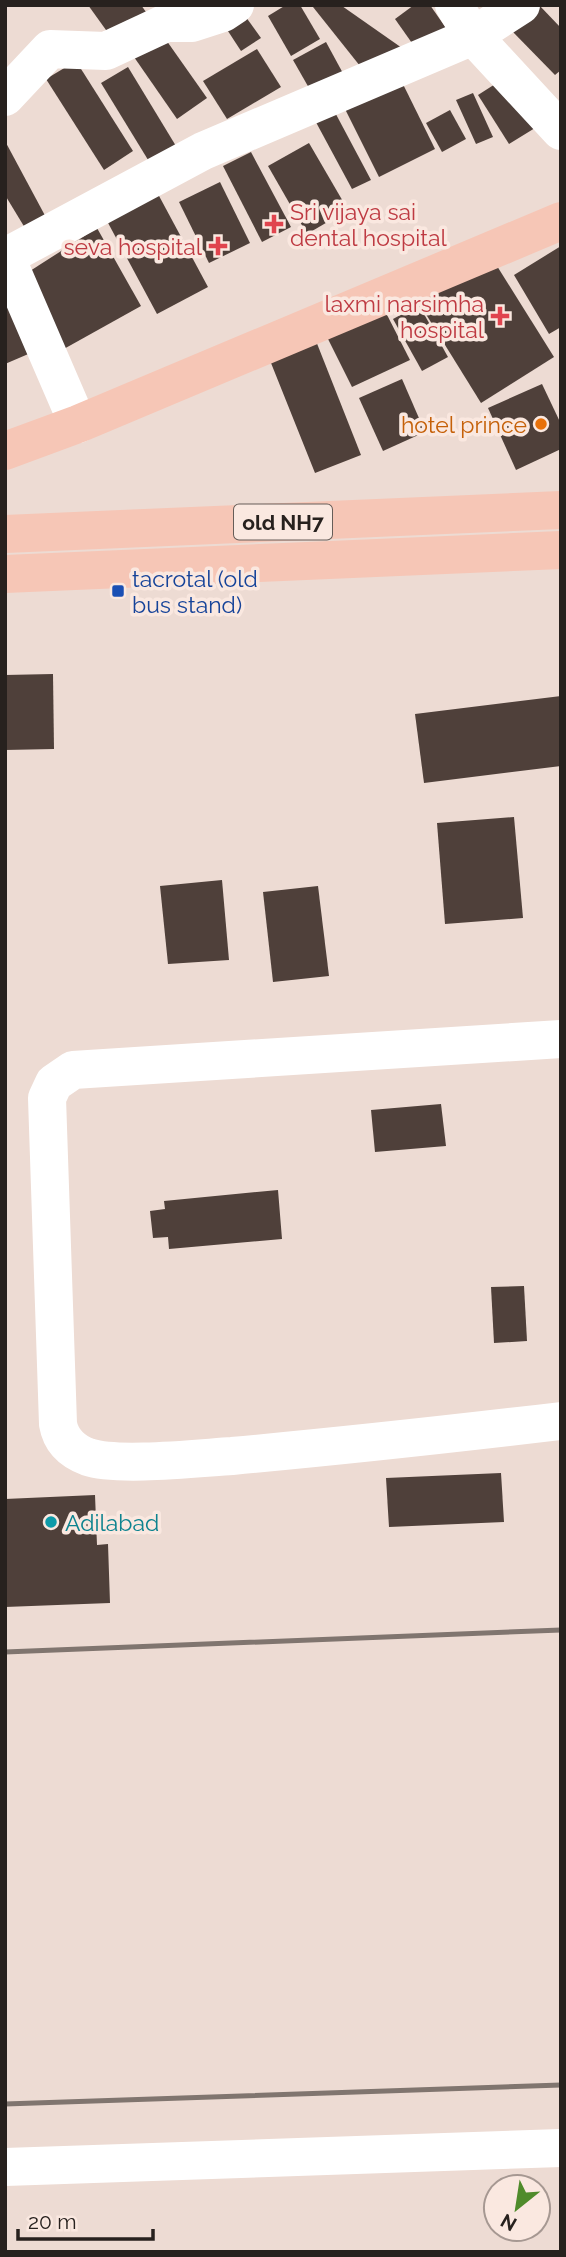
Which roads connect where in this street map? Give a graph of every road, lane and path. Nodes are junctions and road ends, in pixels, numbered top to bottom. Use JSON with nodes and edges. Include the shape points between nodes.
{"nodes":[{"id":1,"x":235,"y":5,"type":"edge"},
{"id":2,"x":521,"y":5,"type":"edge"},
{"id":3,"x":464,"y":21,"type":"edge"},
{"id":4,"x":5,"y":97,"type":"edge"},
{"id":5,"x":561,"y":131,"type":"edge"},
{"id":6,"x":561,"y":221,"type":"edge"},
{"id":7,"x":6,"y":256,"type":"edge"},
{"id":8,"x":78,"y":424,"type":"junction"},
{"id":9,"x":5,"y":451,"type":"edge"},
{"id":10,"x":561,"y":510,"type":"edge"},
{"id":11,"x":5,"y":534,"type":"edge"},
{"id":12,"x":561,"y":550,"type":"edge"},
{"id":13,"x":5,"y":574,"type":"edge"},
{"id":14,"x":561,"y":1039,"type":"edge"},
{"id":15,"x":561,"y":1421,"type":"edge"},
{"id":16,"x":561,"y":2148,"type":"edge"},
{"id":17,"x":5,"y":2166,"type":"edge"}],
"edges":[{"from":1,"to":4,"type":"street","via":[[192,23],[166,23],[106,51],[50,49]]},
{"from":2,"to":3,"type":"street"},
{"from":3,"to":5,"type":"street"},
{"from":3,"to":7,"type":"street"},
{"from":6,"to":8,"type":"main road"},
{"from":7,"to":8,"type":"street"},
{"from":8,"to":9,"type":"main road"},
{"from":10,"to":11,"type":"main road","number":"old NH7"},
{"from":12,"to":13,"type":"main road","number":"Old NH7"},
{"from":14,"to":15,"type":"street","via":[[73,1070],[54,1083],[47,1098],[58,1424],[60,1434],[76,1451],[100,1460],[184,1460]]},
{"from":16,"to":17,"type":"street"}]}
